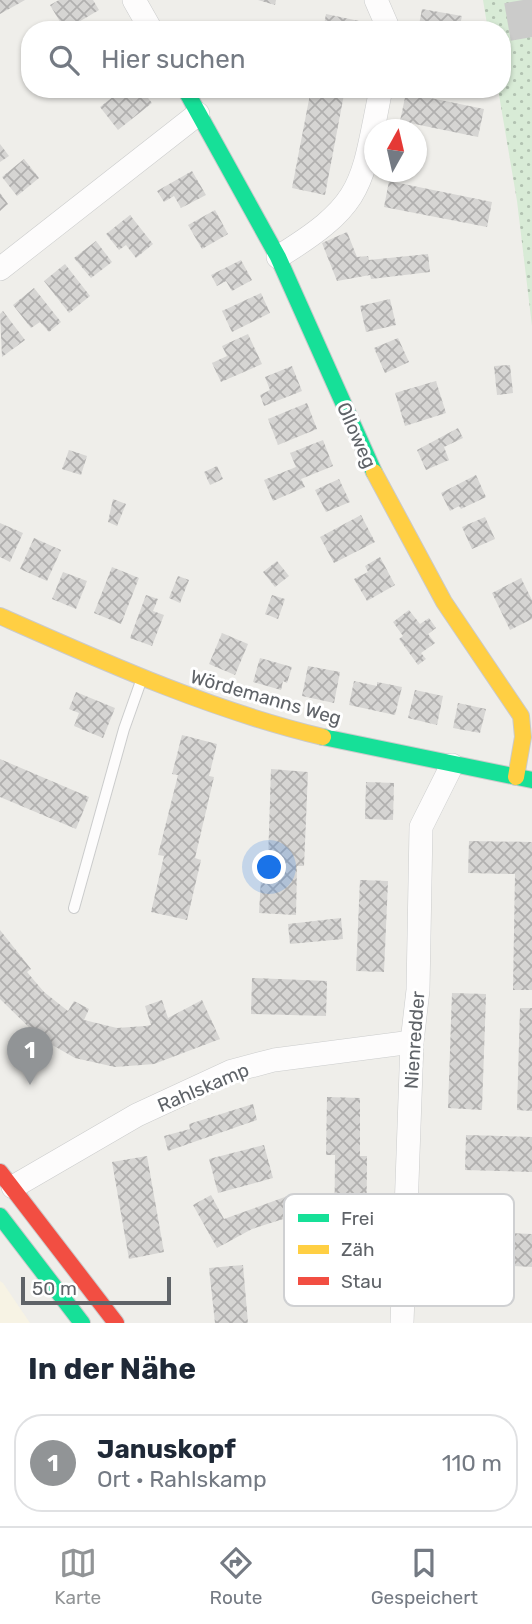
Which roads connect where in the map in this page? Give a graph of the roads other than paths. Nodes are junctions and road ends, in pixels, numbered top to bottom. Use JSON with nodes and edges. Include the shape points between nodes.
{"nodes":[{"id":1,"x":134,"y":0,"type":"edge"},
{"id":2,"x":376,"y":0,"type":"edge"},
{"id":3,"x":146,"y":21,"type":"edge"},
{"id":4,"x":385,"y":21,"type":"edge"},
{"id":5,"x":190,"y":98,"type":"edge"},
{"id":6,"x":379,"y":98,"type":"edge"},
{"id":7,"x":198,"y":114,"type":"junction"},
{"id":8,"x":278,"y":257,"type":"junction"},
{"id":9,"x":0,"y":269,"type":"edge"},
{"id":10,"x":0,"y":616,"type":"edge"},
{"id":11,"x":142,"y":678,"type":"junction"},
{"id":12,"x":452,"y":765,"type":"junction"},
{"id":13,"x":524,"y":778,"type":"edge"},
{"id":14,"x":74,"y":908,"type":"dead end"},
{"id":15,"x":412,"y":1042,"type":"junction"},
{"id":16,"x":4,"y":1182,"type":"edge"},
{"id":17,"x":407,"y":1194,"type":"edge"},
{"id":18,"x":0,"y":1208,"type":"edge"},
{"id":19,"x":0,"y":1216,"type":"edge"},
{"id":20,"x":82,"y":1323,"type":"edge"},
{"id":21,"x":116,"y":1323,"type":"edge"}],
"edges":[{"from":1,"to":3,"type":"street"},
{"from":2,"to":4,"type":"street"},
{"from":5,"to":7,"type":"street","name":"Olloweg"},
{"from":6,"to":8,"type":"street","via":[[365,164],[350,202],[318,233]]},
{"from":7,"to":8,"type":"street","name":"Olloweg"},
{"from":7,"to":9,"type":"street"},
{"from":8,"to":13,"type":"street","name":"Olloweg","via":[[384,497],[444,602],[521,716]]},
{"from":10,"to":11,"type":"street","name":"Wördemanns Weg"},
{"from":11,"to":12,"type":"street","name":"Wördemanns Weg","via":[[320,736]]},
{"from":11,"to":14,"type":"lane"},
{"from":12,"to":13,"type":"street","name":"Wördemanns Weg"},
{"from":12,"to":15,"type":"street","name":"Nienredder","via":[[422,827],[418,990]]},
{"from":15,"to":16,"type":"street","name":"Rahlskamp","via":[[298,1056],[232,1071]]},
{"from":15,"to":17,"type":"street","name":"Nienredder"},
{"from":16,"to":18,"type":"street"},
{"from":16,"to":21,"type":"street"},
{"from":19,"to":20,"type":"street"}]}
